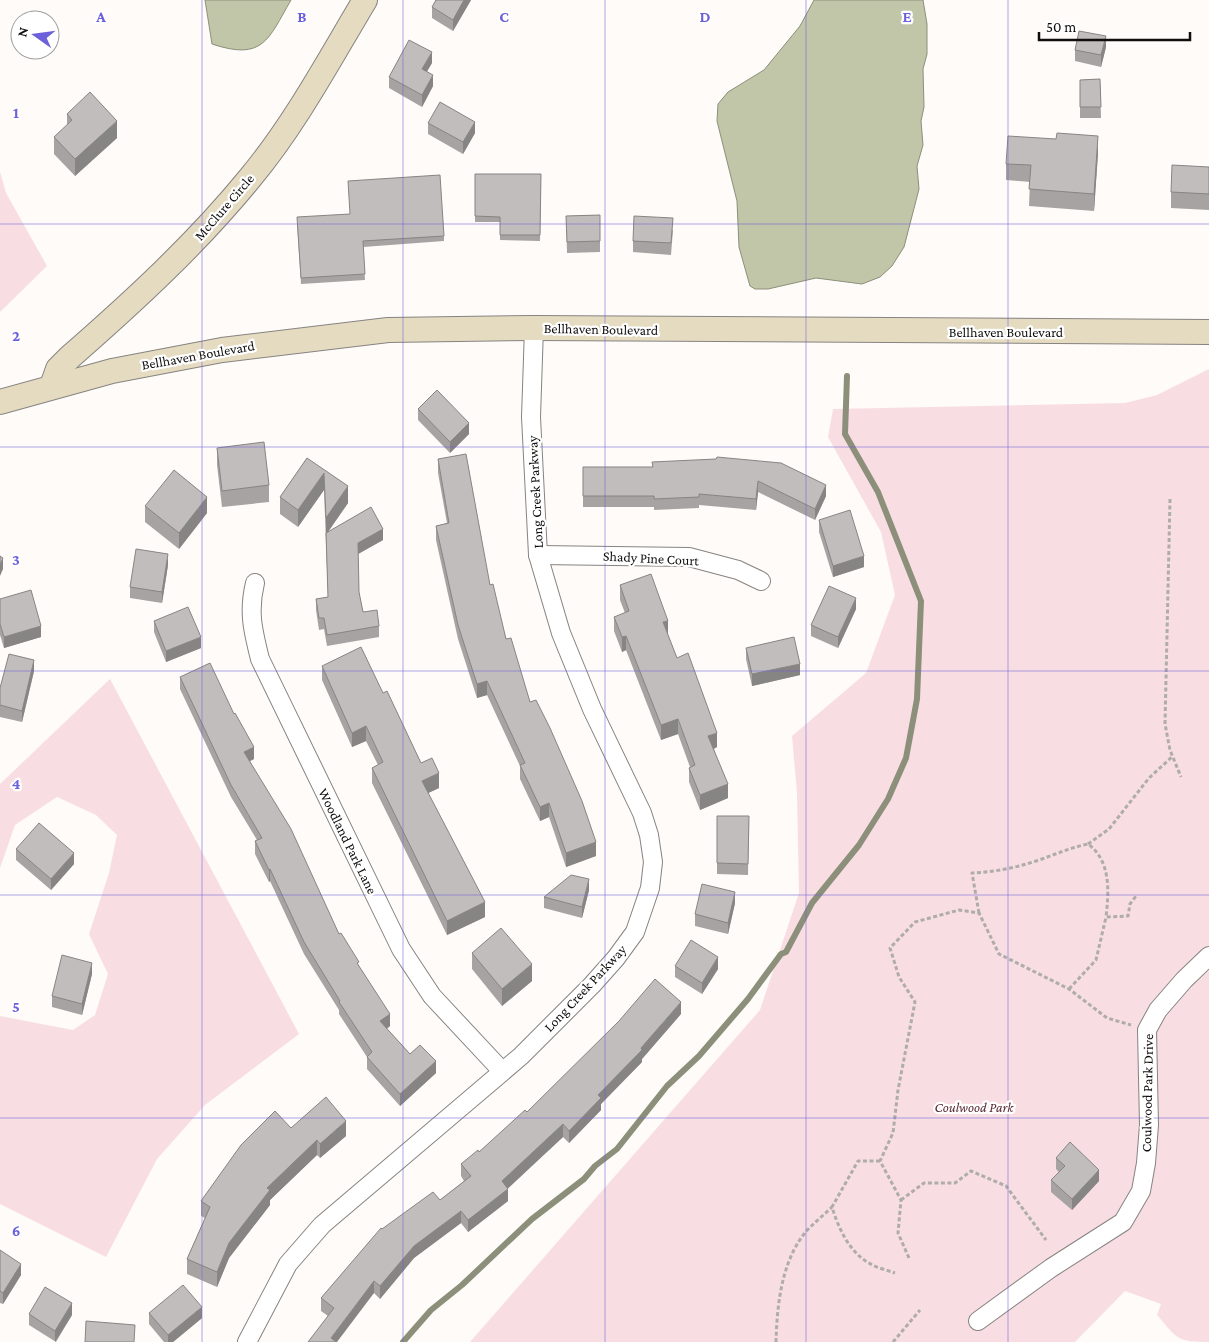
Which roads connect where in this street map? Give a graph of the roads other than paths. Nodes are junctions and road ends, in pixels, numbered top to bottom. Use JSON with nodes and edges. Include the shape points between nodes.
{"nodes":[{"id":1,"x":365,"y":0,"type":"edge"},
{"id":2,"x":534,"y":328,"type":"junction"},
{"id":3,"x":1209,"y":332,"type":"edge"},
{"id":4,"x":52,"y":386,"type":"junction"},
{"id":5,"x":0,"y":402,"type":"edge"},
{"id":6,"x":538,"y":555,"type":"junction"},
{"id":7,"x":761,"y":581,"type":"dead end"},
{"id":8,"x":255,"y":583,"type":"dead end"},
{"id":9,"x":1209,"y":956,"type":"edge"},
{"id":10,"x":502,"y":1071,"type":"junction"},
{"id":11,"x":978,"y":1320,"type":"dead end"},
{"id":12,"x":247,"y":1342,"type":"edge"}],
"edges":[{"from":1,"to":4,"type":"main road","name":"McClure Circle","via":[[293,119],[251,177],[172,264],[58,369]]},
{"from":2,"to":3,"type":"main road","name":"Bellhaven Boulevard"},
{"from":2,"to":4,"type":"main road","name":"Bellhaven Boulevard","via":[[398,330],[271,342],[112,371]]},
{"from":2,"to":6,"type":"street","name":"Long Creek Parkway","via":[[531,417]]},
{"from":4,"to":5,"type":"main road","name":"Bellhaven Boulevard"},
{"from":6,"to":7,"type":"street","name":"Shady Pine Court","via":[[689,557],[738,570]]},
{"from":6,"to":10,"type":"street","name":"Long Creek Parkway","via":[[564,641],[592,709],[642,813],[653,862],[650,888],[635,932],[584,992]]},
{"from":8,"to":10,"type":"street","name":"Woodland Park Lane","via":[[250,603],[260,659],[401,949],[432,996]]},
{"from":9,"to":11,"type":"street","name":"Coulwood Park Drive","via":[[1158,1010],[1147,1030],[1146,1163],[1141,1191],[1123,1222]]},
{"from":10,"to":12,"type":"street","name":"Long Creek Parkway","via":[[303,1245],[288,1264]]}]}
